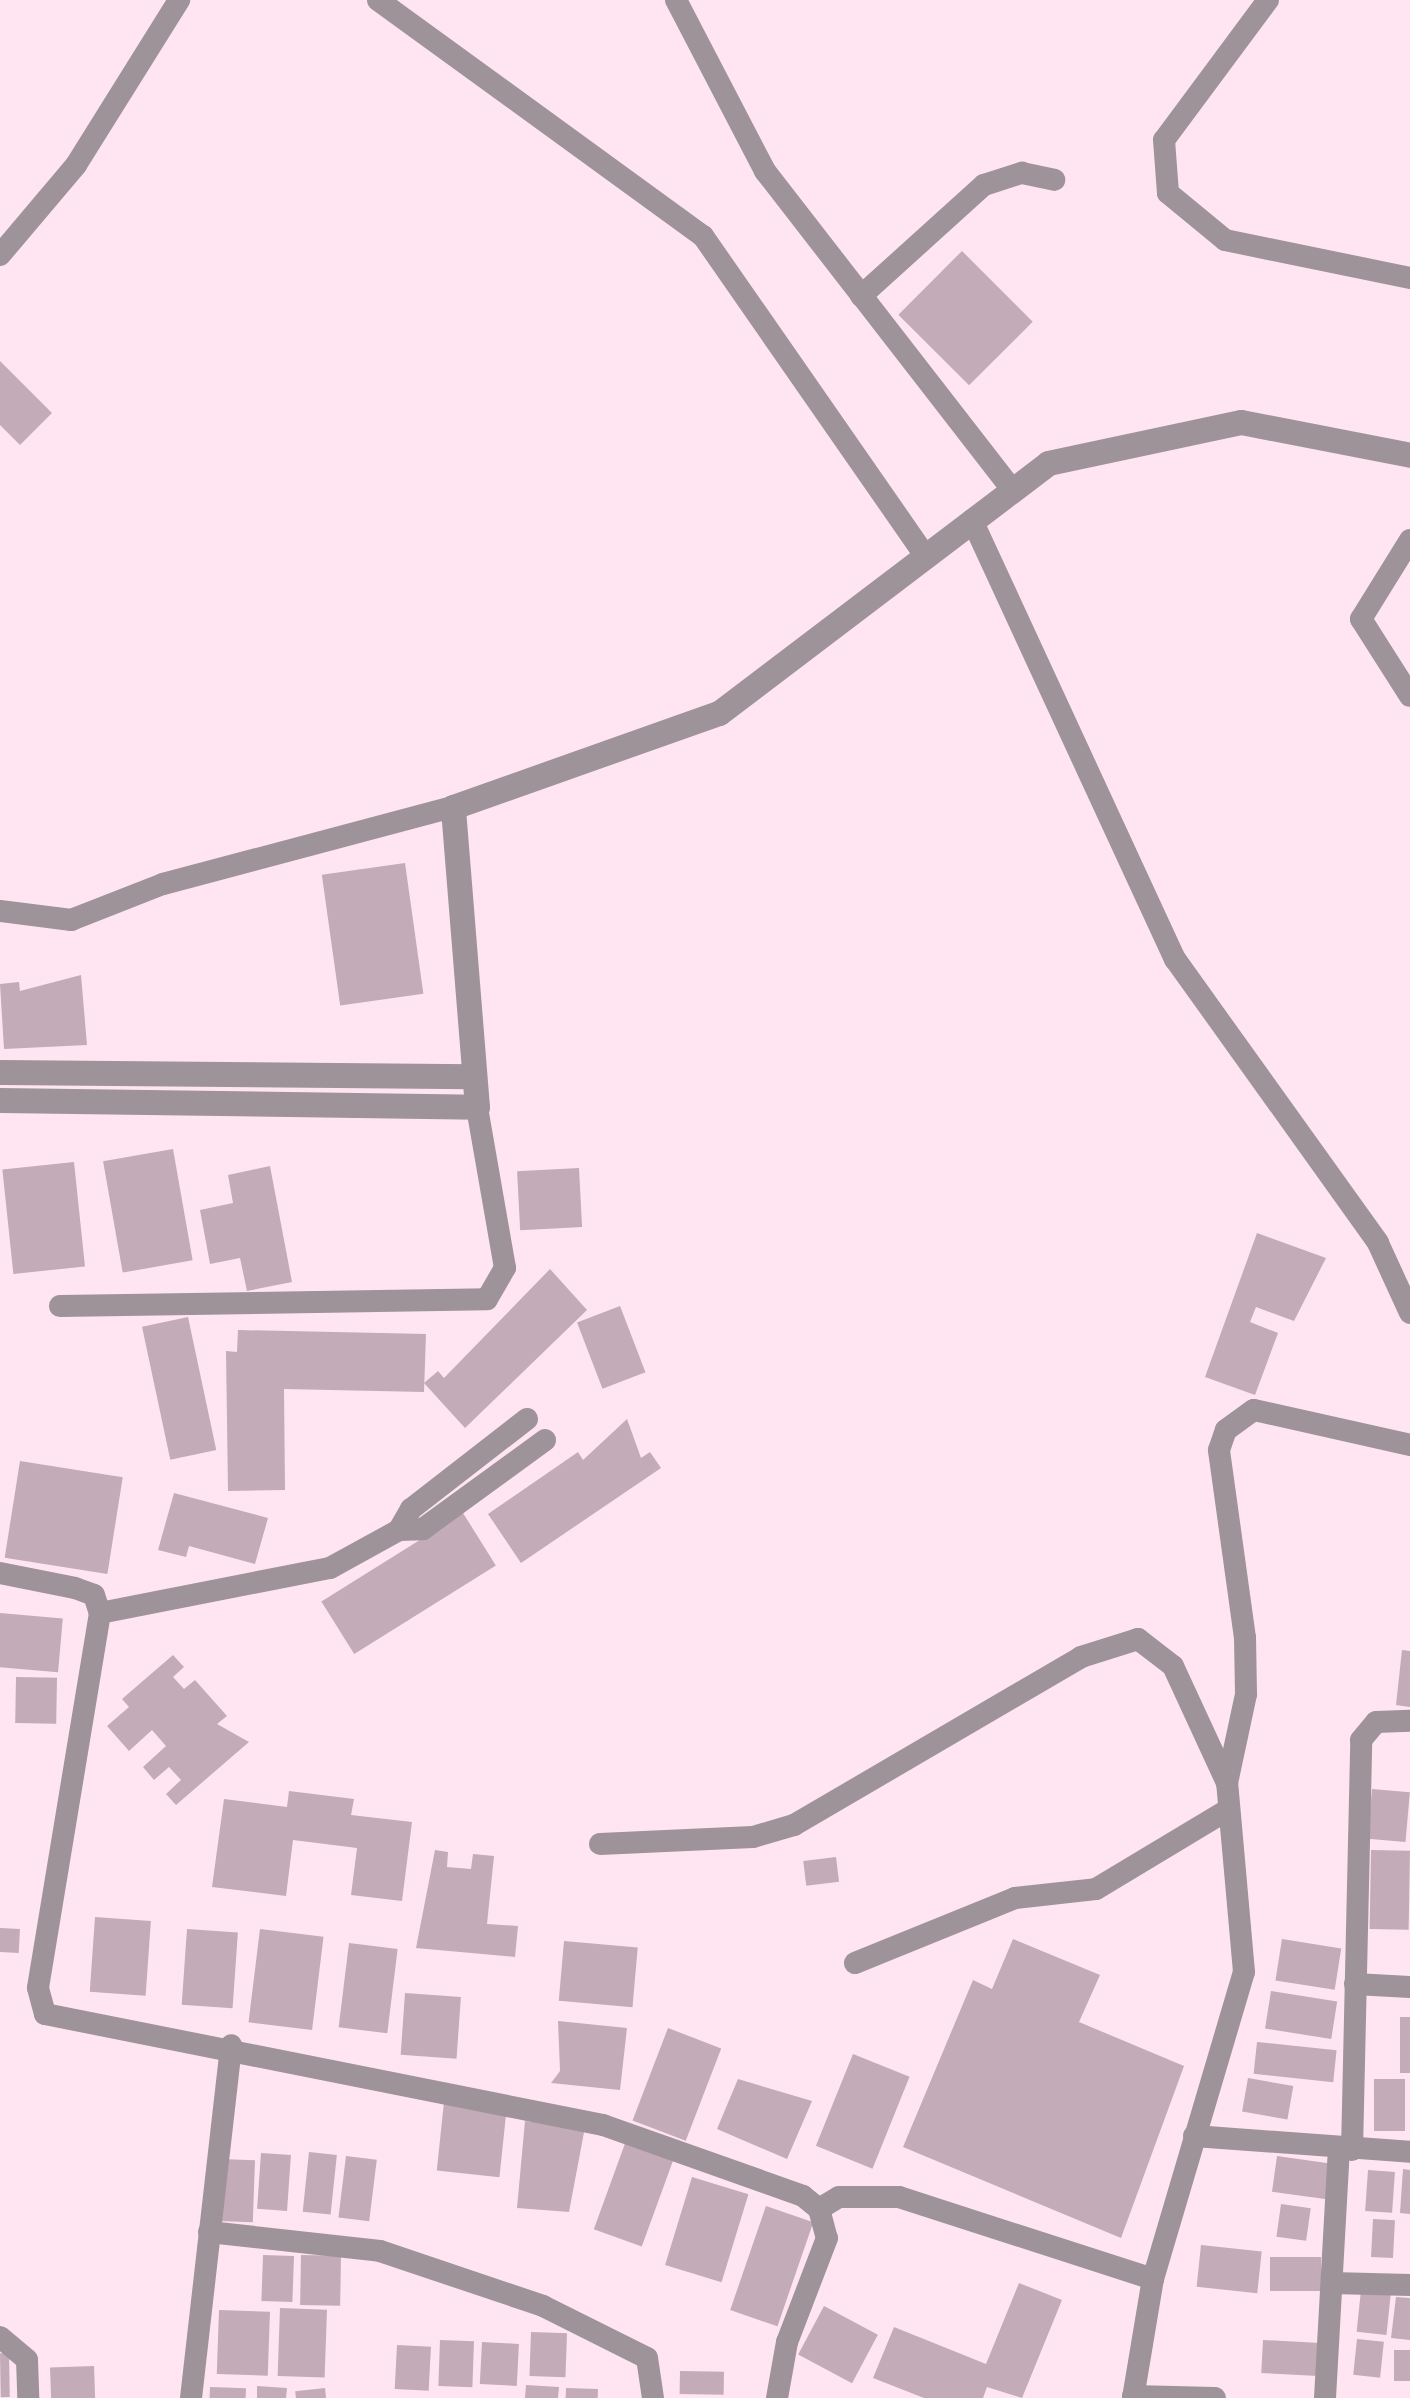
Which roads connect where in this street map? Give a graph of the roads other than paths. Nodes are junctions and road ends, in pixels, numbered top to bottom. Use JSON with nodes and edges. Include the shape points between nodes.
{"nodes":[{"id":1,"x":179,"y":0,"type":"edge"},
{"id":2,"x":378,"y":0,"type":"edge"},
{"id":3,"x":676,"y":0,"type":"edge"},
{"id":4,"x":1268,"y":0,"type":"edge"},
{"id":5,"x":1054,"y":180,"type":"dead end"},
{"id":6,"x":0,"y":255,"type":"edge"},
{"id":7,"x":1410,"y":278,"type":"edge"},
{"id":8,"x":861,"y":296,"type":"junction"},
{"id":9,"x":1410,"y":454,"type":"edge"},
{"id":10,"x":1012,"y":490,"type":"junction"},
{"id":11,"x":972,"y":520,"type":"junction"},
{"id":12,"x":1410,"y":540,"type":"edge"},
{"id":13,"x":925,"y":556,"type":"junction"},
{"id":14,"x":1410,"y":696,"type":"edge"},
{"id":15,"x":453,"y":807,"type":"junction"},
{"id":16,"x":0,"y":912,"type":"edge"},
{"id":17,"x":0,"y":1072,"type":"edge"},
{"id":18,"x":474,"y":1076,"type":"junction"},
{"id":19,"x":273,"y":1077,"type":"junction"},
{"id":20,"x":0,"y":1100,"type":"edge"},
{"id":21,"x":272,"y":1104,"type":"junction"},
{"id":22,"x":477,"y":1107,"type":"junction"},
{"id":23,"x":60,"y":1306,"type":"dead end"},
{"id":24,"x":1410,"y":1313,"type":"edge"},
{"id":25,"x":527,"y":1420,"type":"dead end"},
{"id":26,"x":545,"y":1440,"type":"dead end"},
{"id":27,"x":1410,"y":1444,"type":"edge"},
{"id":28,"x":399,"y":1530,"type":"junction"},
{"id":29,"x":0,"y":1573,"type":"edge"},
{"id":30,"x":100,"y":1613,"type":"junction"},
{"id":31,"x":1410,"y":1721,"type":"edge"},
{"id":32,"x":1227,"y":1783,"type":"junction"},
{"id":33,"x":1229,"y":1809,"type":"junction"},
{"id":34,"x":600,"y":1844,"type":"dead end"},
{"id":35,"x":855,"y":1963,"type":"dead end"},
{"id":36,"x":1356,"y":1984,"type":"junction"},
{"id":37,"x":1410,"y":1987,"type":"edge"},
{"id":38,"x":230,"y":2045,"type":"junction"},
{"id":39,"x":1194,"y":2136,"type":"junction"},
{"id":40,"x":1346,"y":2150,"type":"junction"},
{"id":41,"x":1410,"y":2152,"type":"edge"},
{"id":42,"x":819,"y":2209,"type":"junction"},
{"id":43,"x":209,"y":2232,"type":"junction"},
{"id":44,"x":1153,"y":2280,"type":"junction"},
{"id":45,"x":1332,"y":2283,"type":"junction"},
{"id":46,"x":1410,"y":2285,"type":"edge"},
{"id":47,"x":0,"y":2337,"type":"edge"},
{"id":48,"x":1133,"y":2397,"type":"edge"},
{"id":49,"x":28,"y":2398,"type":"edge"},
{"id":50,"x":191,"y":2398,"type":"edge"},
{"id":51,"x":653,"y":2398,"type":"edge"},
{"id":52,"x":777,"y":2398,"type":"edge"},
{"id":53,"x":1215,"y":2398,"type":"edge"},
{"id":54,"x":1326,"y":2398,"type":"edge"}],
"edges":[{"from":1,"to":6,"type":"street","via":[[76,165]]},
{"from":2,"to":13,"type":"street","via":[[702,236]]},
{"from":3,"to":8,"type":"street","via":[[765,172]]},
{"from":4,"to":7,"type":"street","via":[[1164,140],[1168,194],[1225,240]]},
{"from":5,"to":8,"type":"street","via":[[1022,173],[984,186]]},
{"from":8,"to":10,"type":"street"},
{"from":9,"to":10,"type":"street","via":[[1241,422],[1048,463]]},
{"from":10,"to":11,"type":"street"},
{"from":11,"to":13,"type":"street"},
{"from":11,"to":24,"type":"street","via":[[1176,959],[1378,1243]]},
{"from":12,"to":14,"type":"street","via":[[1360,619]]},
{"from":13,"to":15,"type":"street","via":[[720,713]]},
{"from":15,"to":16,"type":"street","via":[[162,884],[71,920]]},
{"from":15,"to":18,"type":"street"},
{"from":17,"to":19,"type":"street"},
{"from":18,"to":19,"type":"street"},
{"from":18,"to":22,"type":"street"},
{"from":19,"to":21,"type":"street"},
{"from":20,"to":21,"type":"street"},
{"from":21,"to":22,"type":"street"},
{"from":22,"to":23,"type":"street","via":[[504,1268],[487,1299]]},
{"from":25,"to":28,"type":"street","via":[[410,1508]]},
{"from":26,"to":28,"type":"street","via":[[423,1528]]},
{"from":27,"to":32,"type":"street","via":[[1273,1410],[1254,1410],[1226,1430],[1221,1496],[1246,1638],[1246,1694]]},
{"from":28,"to":30,"type":"street","via":[[330,1568]]},
{"from":29,"to":30,"type":"street","via":[[94,1595]]},
{"from":30,"to":38,"type":"street","via":[[37,2002],[45,2014]]},
{"from":31,"to":36,"type":"street","via":[[1376,1722],[1361,1740]]},
{"from":32,"to":33,"type":"street"},
{"from":32,"to":34,"type":"street","via":[[1173,1666],[1138,1639],[1081,1657],[794,1825],[753,1837]]},
{"from":33,"to":35,"type":"street","via":[[1096,1889],[1015,1898]]},
{"from":33,"to":39,"type":"street","via":[[1244,1972]]},
{"from":36,"to":37,"type":"street"},
{"from":36,"to":40,"type":"street"},
{"from":38,"to":42,"type":"street","via":[[603,2125],[761,2176]]},
{"from":38,"to":43,"type":"street"},
{"from":39,"to":40,"type":"street"},
{"from":39,"to":44,"type":"street"},
{"from":40,"to":41,"type":"street"},
{"from":40,"to":45,"type":"street"},
{"from":42,"to":44,"type":"street","via":[[840,2197],[899,2198]]},
{"from":42,"to":52,"type":"street","via":[[827,2238],[784,2352]]},
{"from":43,"to":50,"type":"street"},
{"from":43,"to":51,"type":"street","via":[[380,2251],[544,2306],[647,2358]]},
{"from":44,"to":48,"type":"street"},
{"from":45,"to":46,"type":"street"},
{"from":45,"to":54,"type":"street"},
{"from":47,"to":49,"type":"street","via":[[27,2360]]},
{"from":48,"to":53,"type":"street"}]}
